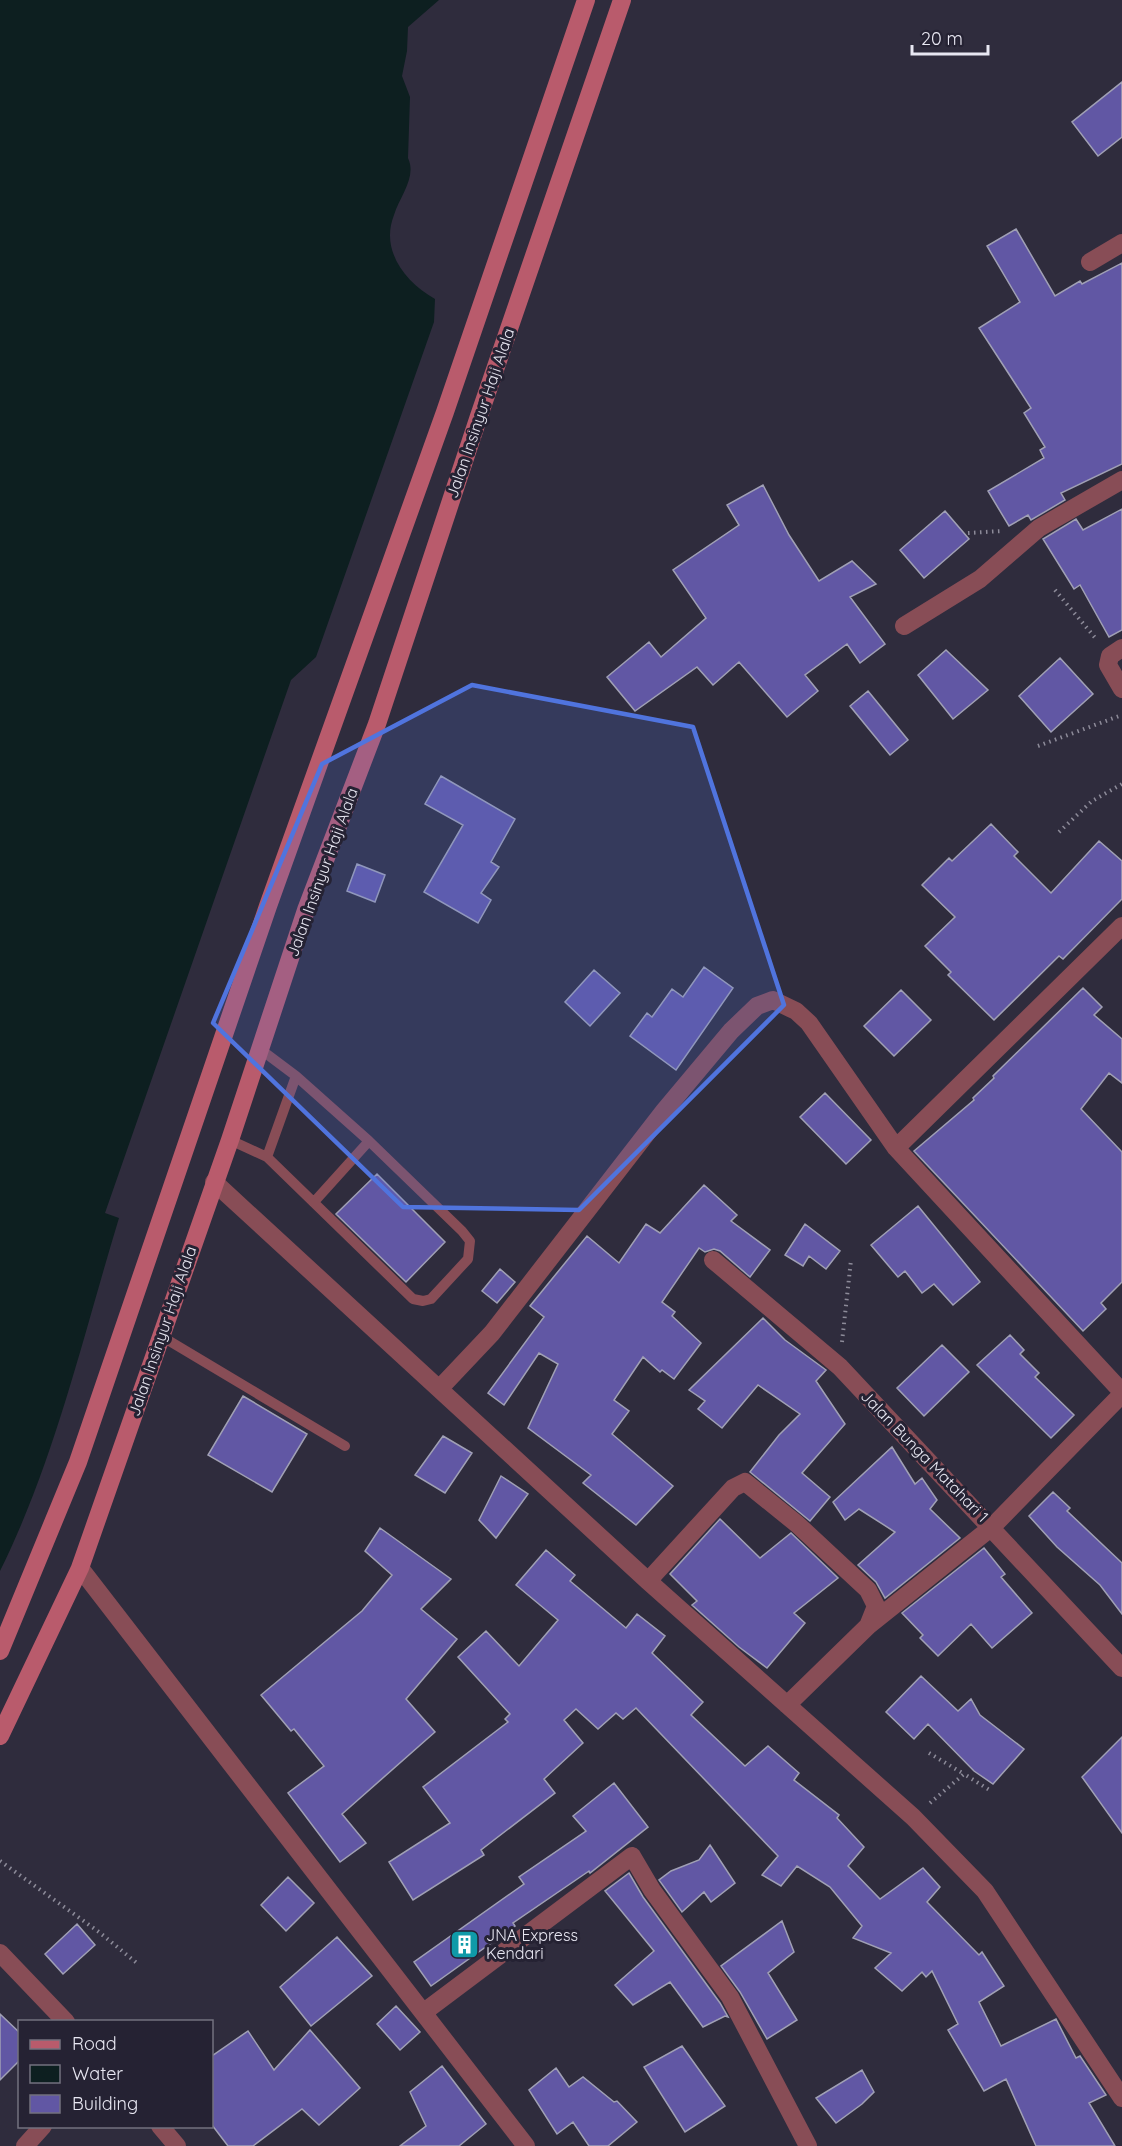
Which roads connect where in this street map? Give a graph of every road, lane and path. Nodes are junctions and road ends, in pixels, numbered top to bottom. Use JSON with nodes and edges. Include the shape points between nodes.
{"nodes":[{"id":1,"x":586,"y":0,"type":"edge"},
{"id":2,"x":622,"y":0,"type":"edge"},
{"id":3,"x":1122,"y":243,"type":"edge"},
{"id":4,"x":1090,"y":262,"type":"dead end"},
{"id":5,"x":1122,"y":480,"type":"edge"},
{"id":6,"x":1055,"y":590,"type":"dead end"},
{"id":7,"x":904,"y":626,"type":"dead end"},
{"id":8,"x":1116,"y":652,"type":"edge"},
{"id":9,"x":1122,"y":688,"type":"edge"},
{"id":10,"x":1122,"y":715,"type":"edge"},
{"id":11,"x":1038,"y":746,"type":"dead end"},
{"id":12,"x":1122,"y":784,"type":"edge"},
{"id":13,"x":1059,"y":832,"type":"dead end"},
{"id":14,"x":1122,"y":926,"type":"edge"},
{"id":15,"x":260,"y":1049,"type":"junction"},
{"id":16,"x":296,"y":1076,"type":"junction"},
{"id":17,"x":230,"y":1140,"type":"junction"},
{"id":18,"x":369,"y":1141,"type":"junction"},
{"id":19,"x":896,"y":1148,"type":"junction"},
{"id":20,"x":267,"y":1157,"type":"junction"},
{"id":21,"x":214,"y":1182,"type":"junction"},
{"id":22,"x":314,"y":1202,"type":"junction"},
{"id":23,"x":712,"y":1260,"type":"dead end"},
{"id":24,"x":850,"y":1260,"type":"dead end"},
{"id":25,"x":161,"y":1336,"type":"junction"},
{"id":26,"x":840,"y":1367,"type":"junction"},
{"id":27,"x":440,"y":1388,"type":"junction"},
{"id":28,"x":1122,"y":1393,"type":"edge"},
{"id":29,"x":345,"y":1446,"type":"dead end"},
{"id":30,"x":992,"y":1527,"type":"junction"},
{"id":31,"x":80,"y":1568,"type":"junction"},
{"id":32,"x":648,"y":1581,"type":"junction"},
{"id":33,"x":868,"y":1626,"type":"junction"},
{"id":34,"x":0,"y":1651,"type":"edge"},
{"id":35,"x":1122,"y":1668,"type":"edge"},
{"id":36,"x":787,"y":1705,"type":"junction"},
{"id":37,"x":0,"y":1736,"type":"edge"},
{"id":38,"x":929,"y":1753,"type":"dead end"},
{"id":39,"x":964,"y":1774,"type":"junction"},
{"id":40,"x":991,"y":1791,"type":"dead end"},
{"id":41,"x":914,"y":1817,"type":"junction"},
{"id":42,"x":0,"y":1861,"type":"edge"},
{"id":43,"x":0,"y":1953,"type":"edge"},
{"id":44,"x":138,"y":1964,"type":"dead end"},
{"id":45,"x":424,"y":2012,"type":"junction"},
{"id":46,"x":64,"y":2020,"type":"edge"},
{"id":47,"x":1122,"y":2098,"type":"edge"},
{"id":48,"x":42,"y":2128,"type":"edge"},
{"id":49,"x":161,"y":2128,"type":"edge"},
{"id":50,"x":25,"y":2146,"type":"edge"},
{"id":51,"x":177,"y":2146,"type":"edge"},
{"id":52,"x":526,"y":2146,"type":"edge"},
{"id":53,"x":808,"y":2146,"type":"edge"}],
"edges":[{"from":1,"to":34,"type":"main road","name":"Jalan Insinyur Haji Alala","via":[[78,1462]]},
{"from":2,"to":15,"type":"main road","name":"Jalan Insinyur Haji Alala","via":[[377,724],[306,909]]},
{"from":3,"to":4,"type":"street"},
{"from":5,"to":7,"type":"street","via":[[1039,528],[993,569]]},
{"from":6,"to":8,"type":"path"},
{"from":8,"to":9,"type":"street","via":[[1110,670]]},
{"from":10,"to":11,"type":"path"},
{"from":12,"to":13,"type":"path","via":[[1092,801]]},
{"from":14,"to":19,"type":"street"},
{"from":15,"to":16,"type":"lane"},
{"from":15,"to":17,"type":"main road","name":"Jalan Insinyur Haji Alala"},
{"from":16,"to":18,"type":"lane"},
{"from":16,"to":20,"type":"lane"},
{"from":17,"to":20,"type":"lane"},
{"from":17,"to":21,"type":"main road","name":"Jalan Insinyur Haji Alala"},
{"from":18,"to":22,"type":"lane"},
{"from":18,"to":22,"type":"lane","via":[[462,1231],[470,1241],[468,1259],[431,1299],[417,1301]]},
{"from":19,"to":27,"type":"street","via":[[810,1023],[785,1004],[762,1002],[731,1031],[492,1333]]},
{"from":19,"to":28,"type":"street"},
{"from":20,"to":22,"type":"lane"},
{"from":21,"to":25,"type":"main road","name":"Jalan Insinyur Haji Alala"},
{"from":21,"to":27,"type":"street"},
{"from":23,"to":26,"type":"street","name":"Jalan Bunga Matahari 1"},
{"from":24,"to":26,"type":"path"},
{"from":25,"to":29,"type":"lane"},
{"from":25,"to":31,"type":"main road","name":"Jalan Insinyur Haji Alala"},
{"from":26,"to":30,"type":"street","name":"Jalan Bunga Matahari 1"},
{"from":27,"to":32,"type":"street"},
{"from":28,"to":30,"type":"street"},
{"from":30,"to":33,"type":"street"},
{"from":30,"to":35,"type":"street","name":"Jalan Bunga Matahari 1"},
{"from":31,"to":37,"type":"main road","name":"Jalan Insinyur Haji Alala"},
{"from":31,"to":45,"type":"street"},
{"from":32,"to":33,"type":"street","via":[[733,1488],[745,1482],[868,1590],[876,1606]]},
{"from":32,"to":36,"type":"street"},
{"from":33,"to":36,"type":"street"},
{"from":36,"to":41,"type":"street"},
{"from":38,"to":39,"type":"path"},
{"from":39,"to":40,"type":"path"},
{"from":39,"to":41,"type":"path"},
{"from":41,"to":47,"type":"street","via":[[985,1891]]},
{"from":42,"to":44,"type":"path"},
{"from":43,"to":46,"type":"street"},
{"from":45,"to":52,"type":"street"},
{"from":45,"to":53,"type":"street","via":[[632,1856],[730,1997]]},
{"from":48,"to":50,"type":"street"},
{"from":49,"to":51,"type":"street"}]}
